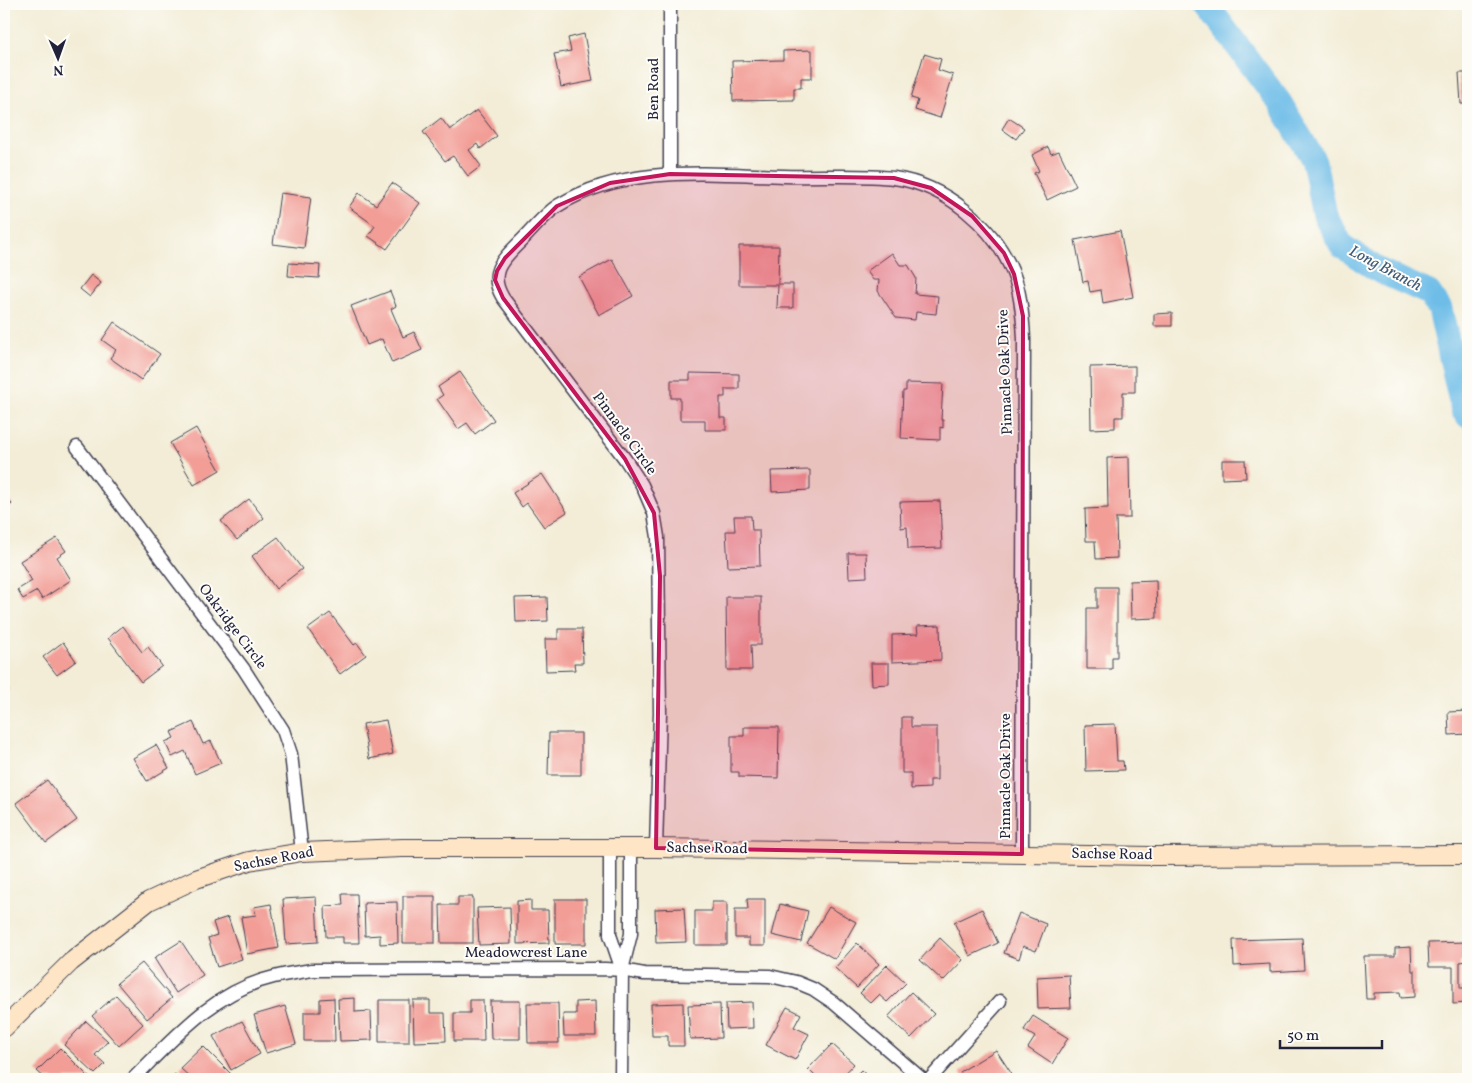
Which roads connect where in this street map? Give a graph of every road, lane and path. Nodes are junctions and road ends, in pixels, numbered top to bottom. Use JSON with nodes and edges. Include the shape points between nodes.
{"nodes":[{"id":1,"x":670,"y":4,"type":"edge"},
{"id":2,"x":670,"y":174,"type":"junction"},
{"id":3,"x":77,"y":447,"type":"dead end"},
{"id":4,"x":631,"y":848,"type":"junction"},
{"id":5,"x":656,"y":848,"type":"junction"},
{"id":6,"x":610,"y":849,"type":"junction"},
{"id":7,"x":302,"y":852,"type":"junction"},
{"id":8,"x":1022,"y":854,"type":"junction"},
{"id":9,"x":1468,"y":855,"type":"edge"},
{"id":10,"x":622,"y":970,"type":"junction"},
{"id":11,"x":1000,"y":1001,"type":"dead end"},
{"id":12,"x":4,"y":1028,"type":"edge"},
{"id":13,"x":133,"y":1079,"type":"edge"},
{"id":14,"x":621,"y":1079,"type":"edge"},
{"id":15,"x":922,"y":1079,"type":"edge"},
{"id":16,"x":930,"y":1079,"type":"edge"}],
"edges":[{"from":1,"to":2,"type":"street","name":"Ben Road"},
{"from":2,"to":5,"type":"street","name":"Pinnacle Circle","via":[[610,183],[584,191],[557,206],[505,258],[495,280],[503,298],[625,459],[642,485],[654,513],[660,576]]},
{"from":2,"to":8,"type":"street","name":"Pinnacle Oak Drive","via":[[894,178],[931,188],[952,202],[972,216],[1004,253],[1014,274],[1023,316],[1024,339]]},
{"from":3,"to":7,"type":"street","name":"Oakridge Circle","via":[[244,668],[283,730],[291,754]]},
{"from":4,"to":5,"type":"main road","name":"Sachse Road"},
{"from":4,"to":6,"type":"main road","name":"Sachse Road"},
{"from":4,"to":10,"type":"street","via":[[631,934]]},
{"from":5,"to":8,"type":"main road","name":"Sachse Road"},
{"from":6,"to":7,"type":"main road","name":"Sachse Road","via":[[402,848]]},
{"from":6,"to":10,"type":"street","via":[[610,936]]},
{"from":7,"to":12,"type":"main road","name":"Sachse Road","via":[[249,861],[196,879],[148,901],[71,962]]},
{"from":8,"to":9,"type":"main road","name":"Sachse Road"},
{"from":10,"to":13,"type":"street","name":"Meadowcrest Lane","via":[[312,970],[273,977],[232,992],[194,1018]]},
{"from":10,"to":14,"type":"street"},
{"from":10,"to":15,"type":"street","name":"Meadowcrest Lane","via":[[644,974],[770,976],[796,982],[834,1003]]},
{"from":11,"to":16,"type":"street"}]}
